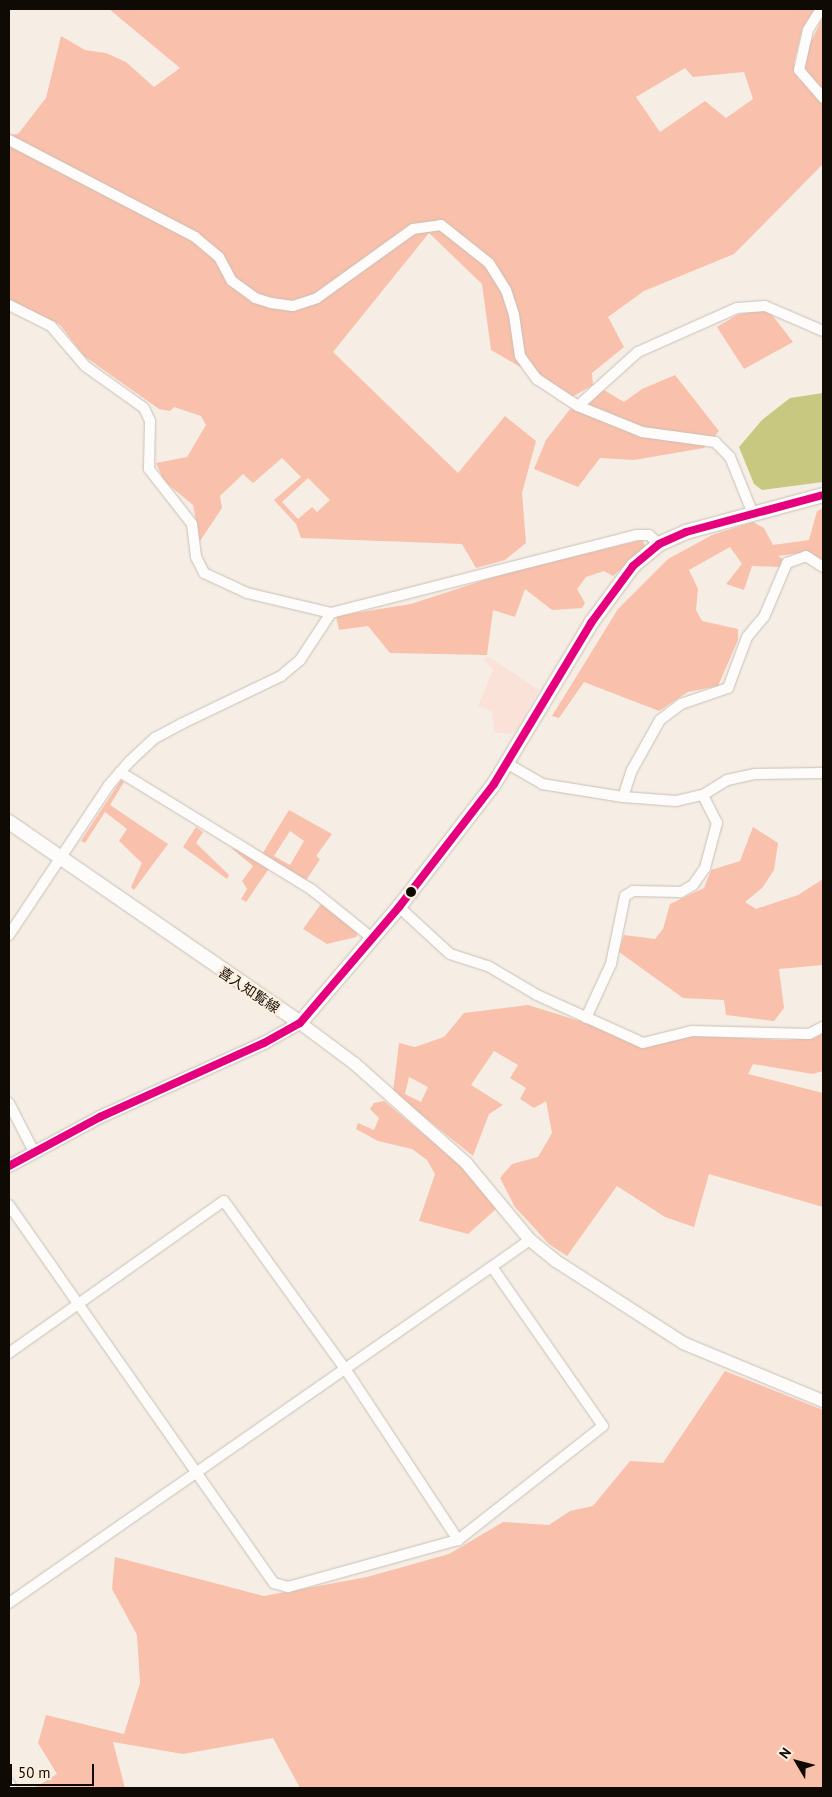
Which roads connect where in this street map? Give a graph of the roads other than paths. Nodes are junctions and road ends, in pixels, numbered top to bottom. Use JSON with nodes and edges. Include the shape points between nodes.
{"nodes":[{"id":1,"x":821,"y":9,"type":"edge"},
{"id":2,"x":823,"y":98,"type":"edge"},
{"id":3,"x":9,"y":140,"type":"edge"},
{"id":4,"x":9,"y":306,"type":"edge"},
{"id":5,"x":823,"y":331,"type":"edge"},
{"id":6,"x":578,"y":406,"type":"junction"},
{"id":7,"x":823,"y":495,"type":"edge"},
{"id":8,"x":753,"y":514,"type":"junction"},
{"id":9,"x":659,"y":544,"type":"junction"},
{"id":10,"x":823,"y":567,"type":"edge"},
{"id":11,"x":332,"y":613,"type":"junction"},
{"id":12,"x":508,"y":764,"type":"junction"},
{"id":13,"x":120,"y":772,"type":"junction"},
{"id":14,"x":823,"y":773,"type":"edge"},
{"id":15,"x":703,"y":795,"type":"junction"},
{"id":16,"x":623,"y":797,"type":"junction"},
{"id":17,"x":9,"y":822,"type":"edge"},
{"id":18,"x":62,"y":859,"type":"junction"},
{"id":19,"x":399,"y":907,"type":"junction"},
{"id":20,"x":9,"y":935,"type":"edge"},
{"id":21,"x":372,"y":938,"type":"junction"},
{"id":22,"x":586,"y":1018,"type":"junction"},
{"id":23,"x":300,"y":1023,"type":"junction"},
{"id":24,"x":823,"y":1027,"type":"edge"},
{"id":25,"x":9,"y":1103,"type":"edge"},
{"id":26,"x":34,"y":1150,"type":"junction"},
{"id":27,"x":9,"y":1166,"type":"edge"},
{"id":28,"x":9,"y":1205,"type":"edge"},
{"id":29,"x":530,"y":1240,"type":"junction"},
{"id":30,"x":492,"y":1267,"type":"junction"},
{"id":31,"x":78,"y":1303,"type":"junction"},
{"id":32,"x":9,"y":1353,"type":"edge"},
{"id":33,"x":346,"y":1370,"type":"junction"},
{"id":34,"x":823,"y":1401,"type":"edge"},
{"id":35,"x":198,"y":1474,"type":"junction"},
{"id":36,"x":458,"y":1540,"type":"junction"},
{"id":37,"x":9,"y":1603,"type":"edge"},
{"id":38,"x":9,"y":1783,"type":"edge"},
{"id":39,"x":12,"y":1788,"type":"edge"}],
"edges":[{"from":1,"to":2,"type":"street","via":[[808,30],[799,70]]},
{"from":3,"to":6,"type":"street","via":[[195,237],[219,257],[232,281],[255,298],[271,303],[293,306],[318,298],[412,229],[441,225],[489,264],[506,290],[514,315],[520,356],[536,379]]},
{"from":4,"to":11,"type":"street","via":[[51,326],[85,366],[144,408],[150,421],[149,469],[192,524],[196,557],[204,573],[247,594]]},
{"from":5,"to":6,"type":"street","via":[[765,306],[737,308],[638,352]]},
{"from":6,"to":8,"type":"street","via":[[642,432],[715,442],[730,457]]},
{"from":7,"to":8,"type":"main road"},
{"from":8,"to":9,"type":"main road","via":[[686,532]]},
{"from":9,"to":11,"type":"street","via":[[649,535],[636,535]]},
{"from":9,"to":12,"type":"main road","via":[[611,592]]},
{"from":10,"to":16,"type":"street","via":[[806,556],[787,563],[764,617],[747,637],[728,688],[681,704],[660,720],[632,770]]},
{"from":11,"to":13,"type":"street","via":[[300,660],[281,676],[155,738]]},
{"from":12,"to":16,"type":"street","via":[[542,784]]},
{"from":12,"to":19,"type":"main road"},
{"from":13,"to":18,"type":"street"},
{"from":13,"to":21,"type":"street","via":[[311,889]]},
{"from":14,"to":15,"type":"street","via":[[755,774],[727,780]]},
{"from":15,"to":16,"type":"street","via":[[676,802]]},
{"from":15,"to":22,"type":"street","via":[[717,823],[705,868],[693,885],[681,892],[633,890],[626,896],[611,964]]},
{"from":17,"to":18,"type":"main road","name":"喜入知覧線"},
{"from":18,"to":20,"type":"street"},
{"from":18,"to":23,"type":"main road","name":"喜入知覧線"},
{"from":19,"to":21,"type":"main road"},
{"from":19,"to":22,"type":"street","via":[[450,954],[488,966]]},
{"from":21,"to":23,"type":"main road"},
{"from":22,"to":24,"type":"street","via":[[643,1043],[692,1031],[809,1034]]},
{"from":23,"to":26,"type":"street"},
{"from":23,"to":29,"type":"street","via":[[355,1064],[466,1163]]},
{"from":25,"to":26,"type":"street"},
{"from":26,"to":27,"type":"street"},
{"from":28,"to":31,"type":"street"},
{"from":29,"to":30,"type":"street"},
{"from":29,"to":34,"type":"street","via":[[683,1343]]},
{"from":30,"to":33,"type":"street"},
{"from":30,"to":36,"type":"street","via":[[603,1426]]},
{"from":31,"to":32,"type":"street"},
{"from":31,"to":33,"type":"street","via":[[224,1201]]},
{"from":31,"to":35,"type":"street"},
{"from":33,"to":35,"type":"street"},
{"from":33,"to":36,"type":"street"},
{"from":35,"to":36,"type":"street","via":[[274,1583],[288,1587]]},
{"from":35,"to":37,"type":"street"},
{"from":38,"to":39,"type":"street"}]}
